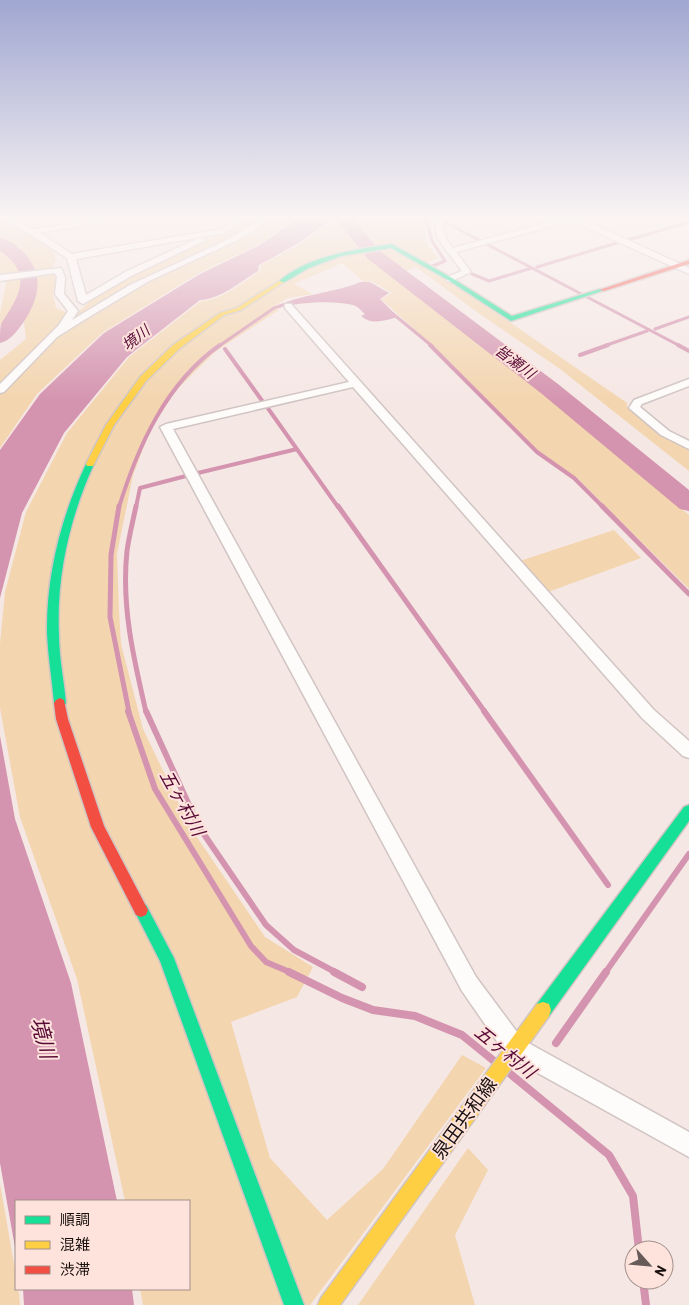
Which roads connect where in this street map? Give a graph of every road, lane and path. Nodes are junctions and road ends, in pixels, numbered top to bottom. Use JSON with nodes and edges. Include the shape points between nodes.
{"nodes":[{"id":1,"x":61,"y":280,"type":"edge"},
{"id":2,"x":77,"y":280,"type":"edge"},
{"id":3,"x":118,"y":280,"type":"edge"},
{"id":4,"x":147,"y":280,"type":"edge"},
{"id":5,"x":286,"y":280,"type":"edge"},
{"id":6,"x":451,"y":280,"type":"edge"},
{"id":7,"x":634,"y":280,"type":"edge"},
{"id":8,"x":83,"y":301,"type":"junction"},
{"id":9,"x":288,"y":306,"type":"dead end"},
{"id":10,"x":73,"y":311,"type":"junction"},
{"id":11,"x":55,"y":335,"type":"junction"},
{"id":12,"x":689,"y":382,"type":"edge"},
{"id":13,"x":356,"y":383,"type":"junction"},
{"id":14,"x":0,"y":390,"type":"edge"},
{"id":15,"x":689,"y":446,"type":"edge"},
{"id":16,"x":689,"y":751,"type":"edge"},
{"id":17,"x":689,"y":811,"type":"edge"},
{"id":18,"x":513,"y":1051,"type":"junction"},
{"id":19,"x":689,"y":1145,"type":"edge"},
{"id":20,"x":294,"y":1305,"type":"edge"},
{"id":21,"x":328,"y":1305,"type":"edge"}],
"edges":[{"from":1,"to":10,"type":"street","via":[[59,294]]},
{"from":2,"to":8,"type":"street"},
{"from":3,"to":8,"type":"street"},
{"from":4,"to":11,"type":"street"},
{"from":5,"to":20,"type":"street","via":[[239,309],[222,314],[176,347],[144,379],[110,425],[82,480],[60,545],[53,624],[62,719],[98,827],[166,958]]},
{"from":6,"to":7,"type":"street","via":[[511,319]]},
{"from":8,"to":10,"type":"street"},
{"from":9,"to":13,"type":"street"},
{"from":10,"to":11,"type":"street"},
{"from":11,"to":14,"type":"street"},
{"from":12,"to":15,"type":"street","via":[[638,402],[634,408],[665,433]]},
{"from":13,"to":16,"type":"street","via":[[648,714]]},
{"from":13,"to":18,"type":"street","via":[[166,427],[469,984]]},
{"from":17,"to":18,"type":"street","name":"泉田共和線"},
{"from":18,"to":19,"type":"street"},
{"from":18,"to":21,"type":"street","name":"泉田共和線"}]}
